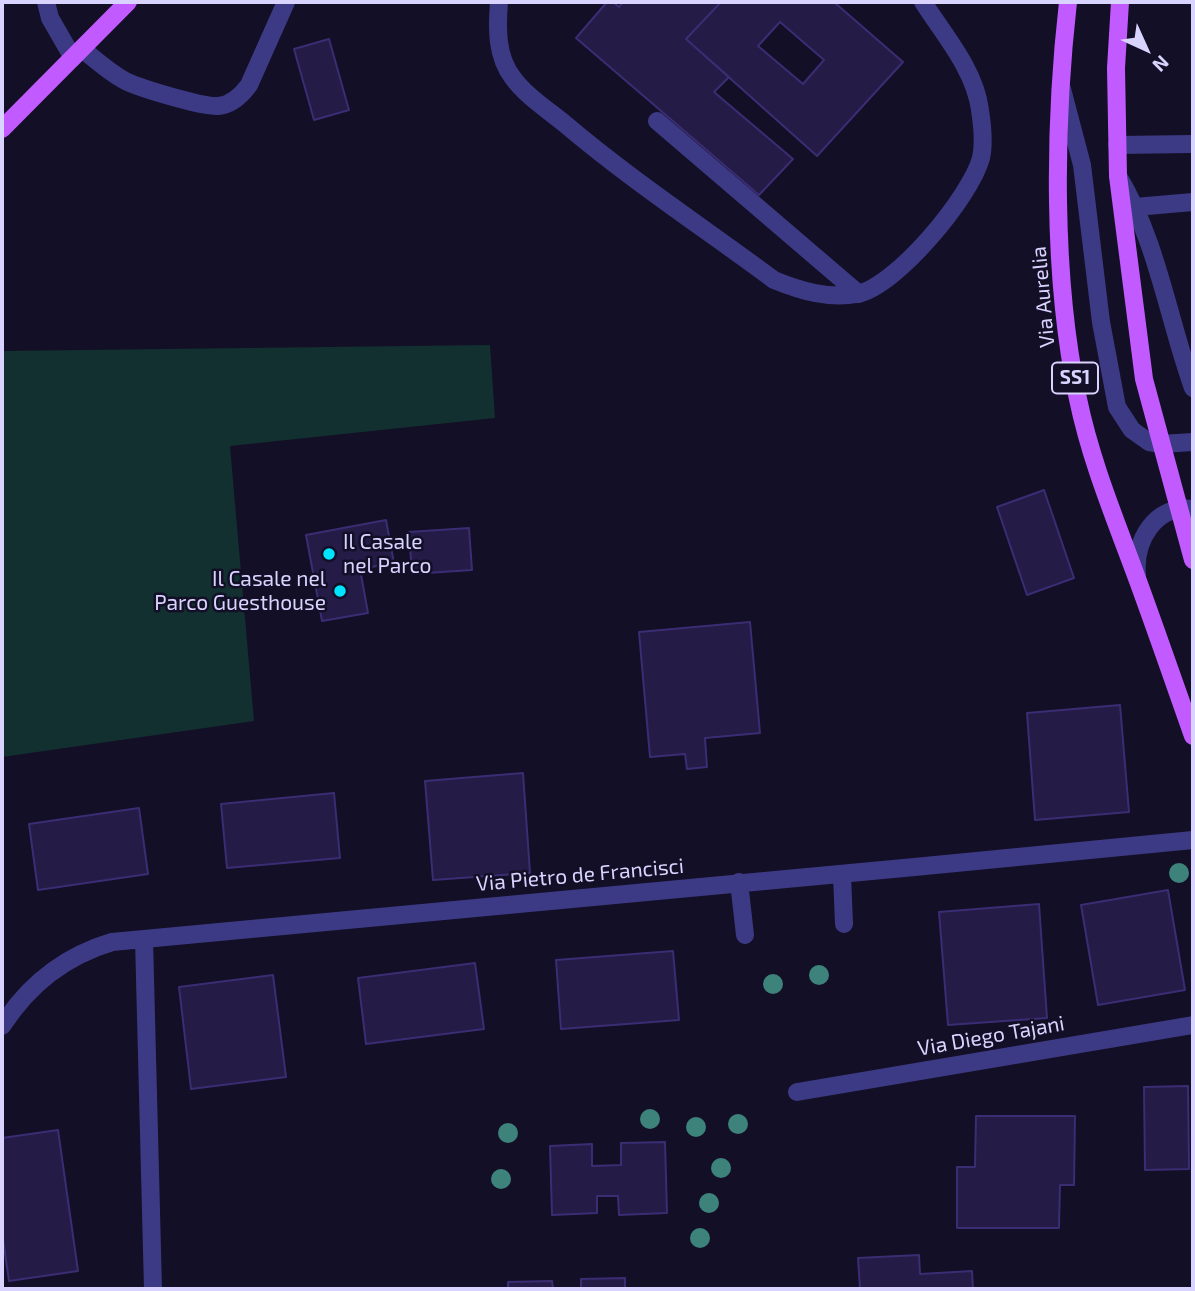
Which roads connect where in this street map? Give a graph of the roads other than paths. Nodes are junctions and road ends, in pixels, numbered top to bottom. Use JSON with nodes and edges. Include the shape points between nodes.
{"nodes":[{"id":1,"x":46,"y":2,"type":"edge"},
{"id":2,"x":128,"y":2,"type":"edge"},
{"id":3,"x":286,"y":2,"type":"edge"},
{"id":4,"x":499,"y":2,"type":"edge"},
{"id":5,"x":923,"y":2,"type":"edge"},
{"id":6,"x":1068,"y":2,"type":"edge"},
{"id":7,"x":1120,"y":2,"type":"edge"},
{"id":8,"x":77,"y":53,"type":"junction"},
{"id":9,"x":1062,"y":88,"type":"junction"},
{"id":10,"x":657,"y":121,"type":"dead end"},
{"id":11,"x":2,"y":129,"type":"edge"},
{"id":12,"x":1193,"y":144,"type":"edge"},
{"id":13,"x":1117,"y":145,"type":"junction"},
{"id":14,"x":1118,"y":176,"type":"junction"},
{"id":15,"x":1193,"y":202,"type":"edge"},
{"id":16,"x":1135,"y":207,"type":"junction"},
{"id":17,"x":859,"y":294,"type":"junction"},
{"id":18,"x":1189,"y":363,"type":"edge"},
{"id":19,"x":1193,"y":388,"type":"edge"},
{"id":20,"x":1193,"y":442,"type":"edge"},
{"id":21,"x":1161,"y":444,"type":"junction"},
{"id":22,"x":1186,"y":508,"type":"edge"},
{"id":23,"x":1193,"y":560,"type":"edge"},
{"id":24,"x":1137,"y":579,"type":"junction"},
{"id":25,"x":1193,"y":736,"type":"edge"},
{"id":26,"x":1193,"y":840,"type":"edge"},
{"id":27,"x":842,"y":875,"type":"junction"},
{"id":28,"x":739,"y":882,"type":"junction"},
{"id":29,"x":844,"y":924,"type":"dead end"},
{"id":30,"x":745,"y":935,"type":"dead end"},
{"id":31,"x":144,"y":939,"type":"junction"},
{"id":32,"x":1193,"y":1025,"type":"edge"},
{"id":33,"x":2,"y":1026,"type":"edge"},
{"id":34,"x":797,"y":1093,"type":"dead end"},
{"id":35,"x":153,"y":1289,"type":"edge"}],
"edges":[{"from":1,"to":8,"type":"street","via":[[50,18]]},
{"from":2,"to":8,"type":"main road"},
{"from":3,"to":8,"type":"street","via":[[243,94],[219,106],[123,80]]},
{"from":4,"to":17,"type":"street","via":[[497,31],[513,79],[580,137],[774,280],[819,295]]},
{"from":5,"to":17,"type":"street","via":[[976,85],[981,156],[951,211],[922,245],[896,273]]},
{"from":6,"to":9,"type":"main road","name":"Via Aurelia","number":"SS1"},
{"from":7,"to":13,"type":"main road"},
{"from":8,"to":11,"type":"main road"},
{"from":9,"to":21,"type":"street","via":[[1082,165],[1114,399],[1132,430]]},
{"from":9,"to":24,"type":"main road","name":"Via Aurelia","number":"SS1","via":[[1060,234],[1065,317],[1077,398],[1100,479]]},
{"from":10,"to":17,"type":"street"},
{"from":12,"to":13,"type":"street"},
{"from":13,"to":14,"type":"main road"},
{"from":14,"to":16,"type":"street"},
{"from":14,"to":21,"type":"main road","via":[[1144,379]]},
{"from":15,"to":16,"type":"street"},
{"from":16,"to":18,"type":"street"},
{"from":18,"to":19,"type":"street"},
{"from":20,"to":21,"type":"street"},
{"from":21,"to":22,"type":"main road"},
{"from":22,"to":23,"type":"main road"},
{"from":22,"to":24,"type":"street","via":[[1163,515],[1146,531],[1137,554]]},
{"from":24,"to":25,"type":"main road","name":"Via Aurelia","number":"SS1"},
{"from":26,"to":27,"type":"street","name":"Via Pietro de Francisci"},
{"from":27,"to":28,"type":"street","name":"Via Pietro de Francisci"},
{"from":27,"to":29,"type":"street"},
{"from":28,"to":30,"type":"street"},
{"from":28,"to":31,"type":"street","name":"Via Pietro de Francisci"},
{"from":31,"to":33,"type":"street","name":"Via Pietro de Francisci","via":[[94,947],[61,963],[32,987]]},
{"from":31,"to":35,"type":"street"},
{"from":32,"to":34,"type":"street","name":"Via Diego Tajani"}]}
